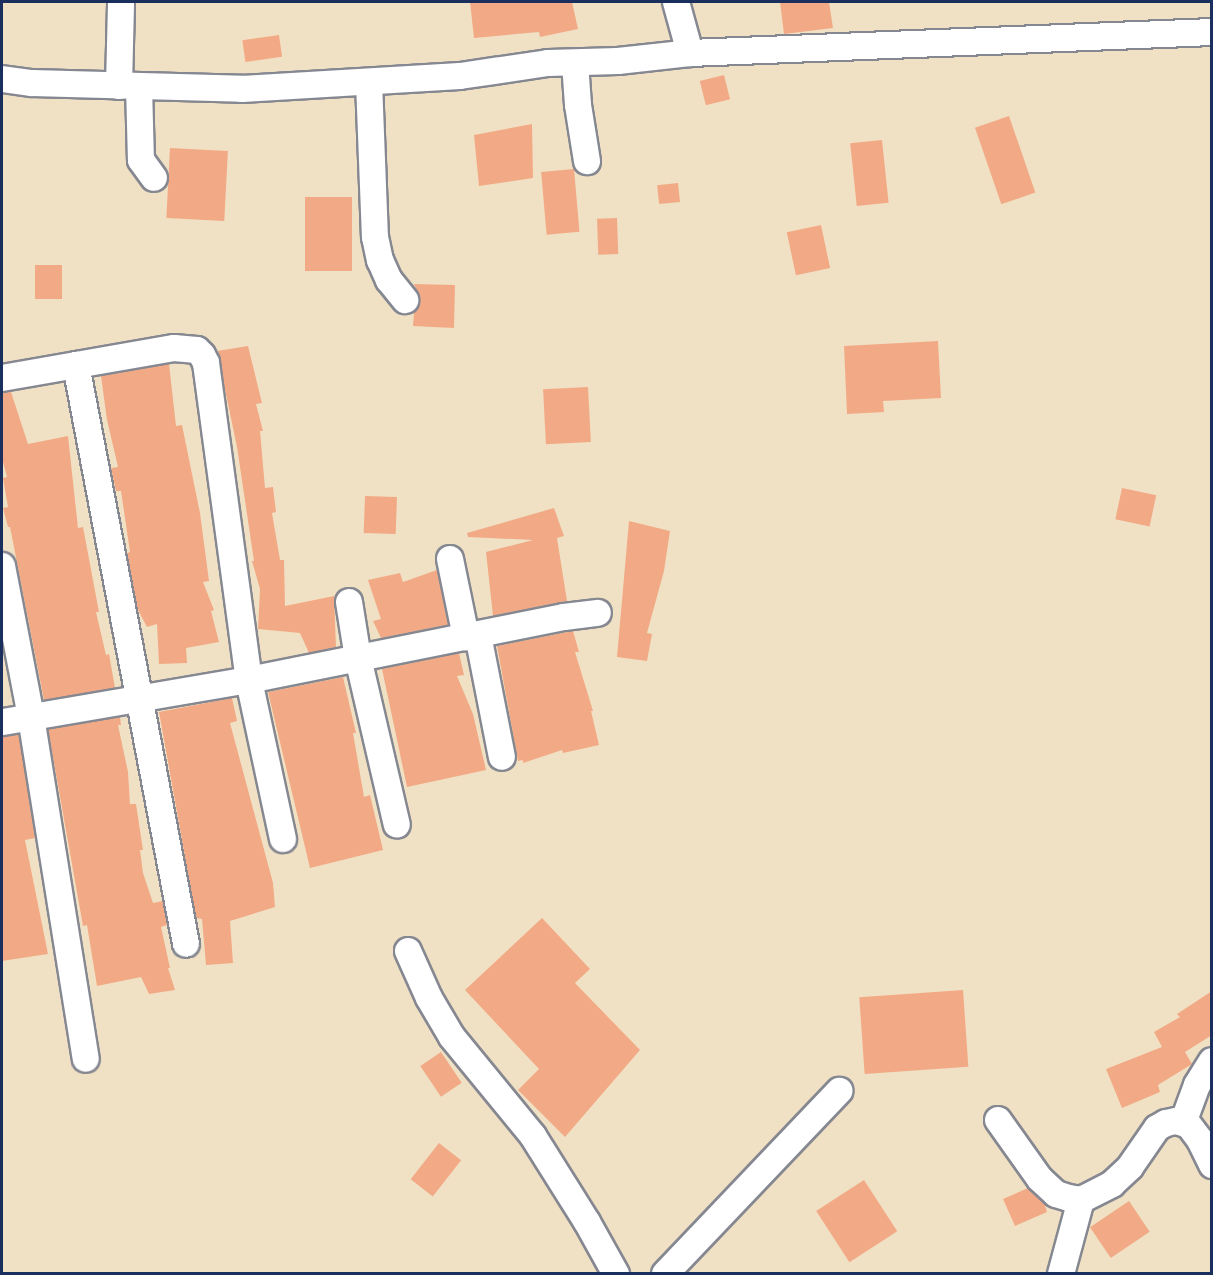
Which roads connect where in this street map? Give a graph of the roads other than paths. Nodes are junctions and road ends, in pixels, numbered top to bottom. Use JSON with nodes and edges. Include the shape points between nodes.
{"nodes":[{"id":1,"x":121,"y":2,"type":"edge"},
{"id":2,"x":676,"y":2,"type":"edge"},
{"id":3,"x":1212,"y":32,"type":"edge"},
{"id":4,"x":690,"y":53,"type":"junction"},
{"id":5,"x":575,"y":63,"type":"junction"},
{"id":6,"x":2,"y":79,"type":"edge"},
{"id":7,"x":369,"y":82,"type":"junction"},
{"id":8,"x":129,"y":86,"type":"junction"},
{"id":9,"x":587,"y":161,"type":"dead end"},
{"id":10,"x":154,"y":178,"type":"dead end"},
{"id":11,"x":405,"y":300,"type":"dead end"},
{"id":12,"x":76,"y":365,"type":"junction"},
{"id":13,"x":2,"y":378,"type":"edge"},
{"id":14,"x":450,"y":559,"type":"dead end"},
{"id":15,"x":2,"y":566,"type":"edge"},
{"id":16,"x":349,"y":602,"type":"dead end"},
{"id":17,"x":598,"y":613,"type":"dead end"},
{"id":18,"x":472,"y":636,"type":"junction"},
{"id":19,"x":358,"y":658,"type":"junction"},
{"id":20,"x":249,"y":680,"type":"junction"},
{"id":21,"x":138,"y":700,"type":"junction"},
{"id":22,"x":30,"y":717,"type":"junction"},
{"id":23,"x":2,"y":722,"type":"edge"},
{"id":24,"x":502,"y":757,"type":"dead end"},
{"id":25,"x":397,"y":825,"type":"dead end"},
{"id":26,"x":283,"y":839,"type":"dead end"},
{"id":27,"x":186,"y":944,"type":"dead end"},
{"id":28,"x":408,"y":951,"type":"dead end"},
{"id":29,"x":86,"y":1059,"type":"dead end"},
{"id":30,"x":1212,"y":1061,"type":"edge"},
{"id":31,"x":839,"y":1090,"type":"dead end"},
{"id":32,"x":998,"y":1120,"type":"dead end"},
{"id":33,"x":1183,"y":1122,"type":"junction"},
{"id":34,"x":1212,"y":1165,"type":"edge"},
{"id":35,"x":1082,"y":1200,"type":"junction"},
{"id":36,"x":616,"y":1274,"type":"edge"},
{"id":37,"x":665,"y":1274,"type":"edge"},
{"id":38,"x":1061,"y":1274,"type":"edge"}],
"edges":[{"from":1,"to":8,"type":"street"},
{"from":2,"to":4,"type":"street"},
{"from":3,"to":4,"type":"street"},
{"from":4,"to":5,"type":"street"},
{"from":5,"to":7,"type":"street"},
{"from":5,"to":9,"type":"street"},
{"from":6,"to":8,"type":"street"},
{"from":7,"to":8,"type":"street","via":[[242,89]]},
{"from":7,"to":11,"type":"street","via":[[375,237],[389,280]]},
{"from":8,"to":10,"type":"street","via":[[141,160]]},
{"from":12,"to":13,"type":"street"},
{"from":12,"to":20,"type":"street","via":[[174,348],[197,350],[202,355]]},
{"from":12,"to":21,"type":"street"},
{"from":14,"to":18,"type":"street"},
{"from":15,"to":22,"type":"street"},
{"from":16,"to":19,"type":"street"},
{"from":17,"to":18,"type":"street"},
{"from":18,"to":19,"type":"street"},
{"from":18,"to":24,"type":"street"},
{"from":19,"to":20,"type":"street"},
{"from":19,"to":25,"type":"street"},
{"from":20,"to":21,"type":"street"},
{"from":20,"to":26,"type":"street"},
{"from":21,"to":22,"type":"street"},
{"from":21,"to":27,"type":"street"},
{"from":22,"to":23,"type":"street"},
{"from":22,"to":29,"type":"street"},
{"from":28,"to":36,"type":"street","via":[[452,1037],[533,1136]]},
{"from":30,"to":33,"type":"street","via":[[1197,1085]]},
{"from":31,"to":37,"type":"street"},
{"from":32,"to":35,"type":"street","via":[[1040,1179],[1056,1194]]},
{"from":33,"to":34,"type":"street","via":[[1200,1140]]},
{"from":33,"to":35,"type":"street","via":[[1157,1128],[1130,1167],[1112,1184]]},
{"from":35,"to":38,"type":"street"}]}
